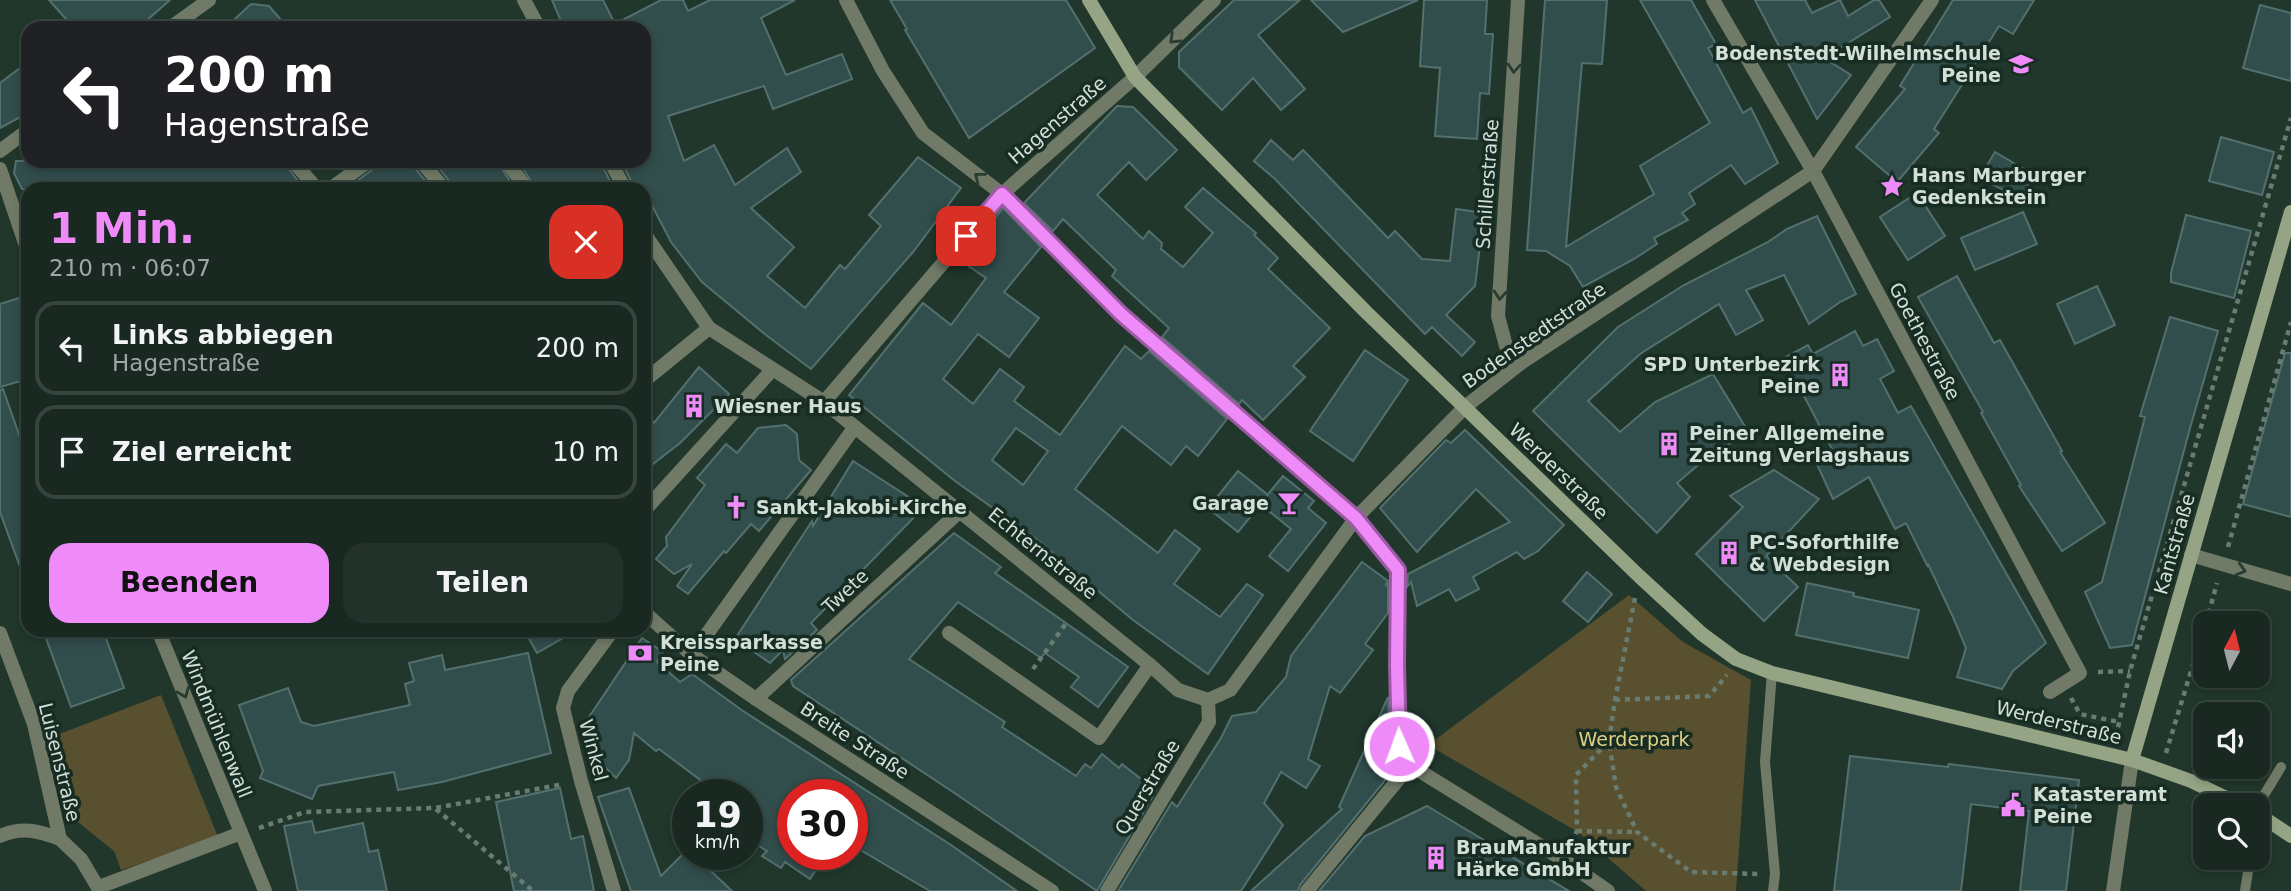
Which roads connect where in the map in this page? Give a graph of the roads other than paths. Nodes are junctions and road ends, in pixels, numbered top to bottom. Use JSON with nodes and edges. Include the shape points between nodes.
{"nodes":[{"id":1,"x":209,"y":0,"type":"edge"},
{"id":2,"x":524,"y":0,"type":"edge"},
{"id":3,"x":846,"y":0,"type":"edge"},
{"id":4,"x":1089,"y":0,"type":"edge"},
{"id":5,"x":1214,"y":0,"type":"edge"},
{"id":6,"x":1518,"y":0,"type":"edge"},
{"id":7,"x":1713,"y":0,"type":"edge"},
{"id":8,"x":1932,"y":0,"type":"edge"},
{"id":9,"x":183,"y":21,"type":"edge"},
{"id":10,"x":535,"y":21,"type":"edge"},
{"id":11,"x":1135,"y":77,"type":"junction"},
{"id":12,"x":21,"y":135,"type":"edge"},
{"id":13,"x":0,"y":151,"type":"edge"},
{"id":14,"x":299,"y":168,"type":"edge"},
{"id":15,"x":359,"y":168,"type":"edge"},
{"id":16,"x":427,"y":168,"type":"edge"},
{"id":17,"x":0,"y":169,"type":"edge"},
{"id":18,"x":1814,"y":172,"type":"junction"},
{"id":19,"x":311,"y":182,"type":"edge"},
{"id":20,"x":340,"y":182,"type":"edge"},
{"id":21,"x":438,"y":182,"type":"edge"},
{"id":22,"x":1002,"y":194,"type":"junction"},
{"id":23,"x":2291,"y":212,"type":"edge"},
{"id":24,"x":21,"y":231,"type":"edge"},
{"id":25,"x":651,"y":243,"type":"edge"},
{"id":26,"x":709,"y":328,"type":"junction"},
{"id":27,"x":1521,"y":363,"type":"junction"},
{"id":28,"x":772,"y":370,"type":"junction"},
{"id":29,"x":651,"y":375,"type":"edge"},
{"id":30,"x":824,"y":402,"type":"junction"},
{"id":31,"x":1465,"y":407,"type":"junction"},
{"id":32,"x":854,"y":428,"type":"junction"},
{"id":33,"x":651,"y":503,"type":"edge"},
{"id":34,"x":960,"y":511,"type":"junction"},
{"id":35,"x":1356,"y":518,"type":"junction"},
{"id":36,"x":2191,"y":555,"type":"junction"},
{"id":37,"x":2291,"y":584,"type":"edge"},
{"id":38,"x":651,"y":618,"type":"edge"},
{"id":39,"x":0,"y":633,"type":"edge"},
{"id":40,"x":949,"y":633,"type":"dead end"},
{"id":41,"x":161,"y":637,"type":"edge"},
{"id":42,"x":608,"y":637,"type":"edge"},
{"id":43,"x":692,"y":655,"type":"junction"},
{"id":44,"x":1150,"y":665,"type":"junction"},
{"id":45,"x":1772,"y":673,"type":"junction"},
{"id":46,"x":2057,"y":688,"type":"road end"},
{"id":47,"x":756,"y":699,"type":"junction"},
{"id":48,"x":1208,"y":700,"type":"junction"},
{"id":49,"x":2132,"y":760,"type":"junction"},
{"id":50,"x":1410,"y":765,"type":"junction"},
{"id":51,"x":2281,"y":767,"type":"dead end"},
{"id":52,"x":2216,"y":793,"type":"edge"},
{"id":53,"x":2265,"y":793,"type":"edge"},
{"id":54,"x":2270,"y":822,"type":"edge"},
{"id":55,"x":241,"y":833,"type":"junction"},
{"id":56,"x":0,"y":836,"type":"edge"},
{"id":57,"x":2291,"y":836,"type":"edge"},
{"id":58,"x":60,"y":839,"type":"junction"},
{"id":59,"x":2248,"y":870,"type":"edge"},
{"id":60,"x":99,"y":889,"type":"edge"},
{"id":61,"x":265,"y":891,"type":"edge"},
{"id":62,"x":614,"y":891,"type":"edge"},
{"id":63,"x":1052,"y":891,"type":"edge"},
{"id":64,"x":1108,"y":891,"type":"edge"},
{"id":65,"x":1307,"y":891,"type":"edge"},
{"id":66,"x":1608,"y":891,"type":"edge"},
{"id":67,"x":1773,"y":891,"type":"edge"},
{"id":68,"x":2113,"y":891,"type":"edge"},
{"id":69,"x":2245,"y":891,"type":"edge"}],
"edges":[{"from":1,"to":9,"type":"street"},
{"from":2,"to":10,"type":"street"},
{"from":22,"to":3,"type":"street","one_way":true,"via":[[923,133],[883,71]]},
{"from":4,"to":11,"type":"street","name":"Werderstraße"},
{"from":5,"to":11,"type":"street","name":"Hagenstraße","one_way":true},
{"from":6,"to":27,"type":"street","name":"Schillerstraße","one_way":true,"via":[[1498,316],[1506,346]]},
{"from":7,"to":18,"type":"street","name":"Goethestraße"},
{"from":8,"to":18,"type":"street"},
{"from":11,"to":22,"type":"street","name":"Hagenstraße"},
{"from":11,"to":31,"type":"street","name":"Werderstraße"},
{"from":12,"to":13,"type":"street"},
{"from":14,"to":19,"type":"street"},
{"from":15,"to":20,"type":"street"},
{"from":16,"to":21,"type":"street"},
{"from":17,"to":24,"type":"street"},
{"from":18,"to":27,"type":"street","name":"Bodenstedtstraße"},
{"from":18,"to":46,"type":"street","name":"Goethestraße","via":[[2080,673]]},
{"from":22,"to":30,"type":"street","name":"Hagenstraße"},
{"from":22,"to":35,"type":"street","via":[[1121,314]]},
{"from":23,"to":36,"type":"street","name":"Kantstraße"},
{"from":25,"to":26,"type":"street"},
{"from":26,"to":28,"type":"street","name":"Echternstraße"},
{"from":26,"to":29,"type":"street"},
{"from":27,"to":31,"type":"street","name":"Bodenstedtstraße"},
{"from":28,"to":30,"type":"street","name":"Echternstraße"},
{"from":28,"to":33,"type":"street"},
{"from":30,"to":32,"type":"street","name":"Echternstraße"},
{"from":31,"to":35,"type":"street","name":"Bodenstedtstraße"},
{"from":31,"to":45,"type":"street","name":"Werderstraße","via":[[1702,634],[1736,659]]},
{"from":32,"to":34,"type":"street","name":"Echternstraße"},
{"from":32,"to":43,"type":"street"},
{"from":34,"to":44,"type":"street","name":"Echternstraße"},
{"from":34,"to":47,"type":"street","name":"Twete"},
{"from":35,"to":48,"type":"street","name":"Bodenstedtstraße","via":[[1230,690]]},
{"from":35,"to":50,"type":"street","via":[[1398,570],[1399,746]]},
{"from":36,"to":37,"type":"street","one_way":true},
{"from":36,"to":49,"type":"street","name":"Kantstraße"},
{"from":38,"to":43,"type":"street","name":"Breite Straße"},
{"from":39,"to":58,"type":"street","name":"Luisenstraße","via":[[34,724]]},
{"from":40,"to":44,"type":"street","via":[[1099,738]]},
{"from":41,"to":55,"type":"street","name":"Windmühlenwall","one_way":true},
{"from":42,"to":62,"type":"street","name":"Winkel","via":[[568,691],[563,708]]},
{"from":43,"to":47,"type":"street","name":"Breite Straße"},
{"from":44,"to":48,"type":"street","name":"Echternstraße","via":[[1178,690]]},
{"from":45,"to":49,"type":"street","name":"Werderstraße"},
{"from":45,"to":67,"type":"lane","via":[[1765,762]]},
{"from":47,"to":63,"type":"street","name":"Breite Straße"},
{"from":48,"to":64,"type":"street","name":"Querstraße","via":[[1209,722]]},
{"from":49,"to":52,"type":"street","name":"Werderstraße"},
{"from":49,"to":68,"type":"street","name":"Kantstraße"},
{"from":50,"to":65,"type":"street"},
{"from":50,"to":66,"type":"street"},
{"from":51,"to":53,"type":"lane"},
{"from":54,"to":57,"type":"street"},
{"from":55,"to":60,"type":"street"},
{"from":55,"to":61,"type":"street","name":"Windmühlenwall"},
{"from":56,"to":58,"type":"street","via":[[13,830],[37,830]]},
{"from":58,"to":60,"type":"street","name":"Luisenstraße","via":[[81,859]]},
{"from":59,"to":69,"type":"lane"}]}
